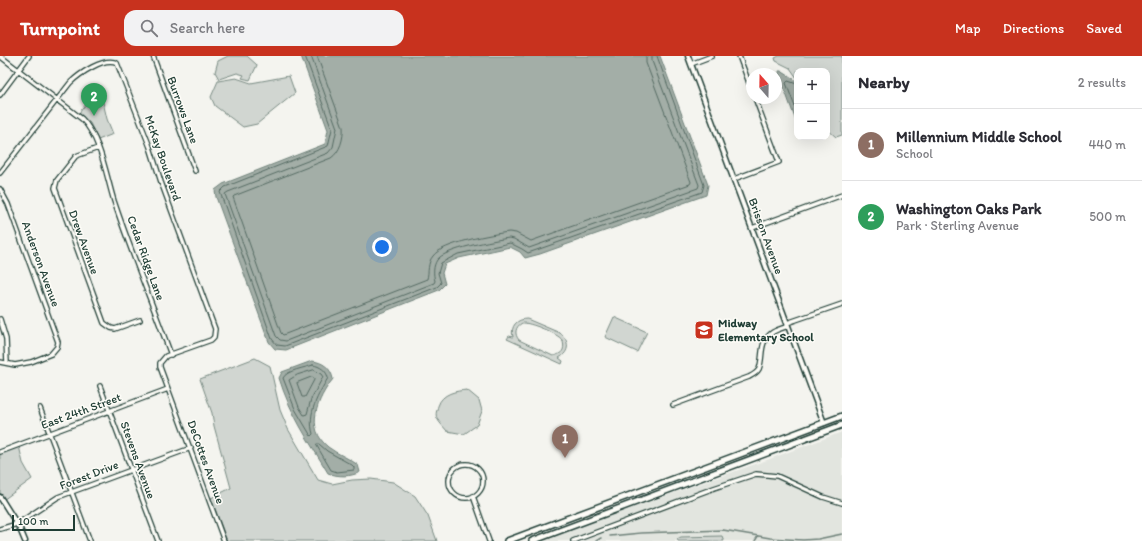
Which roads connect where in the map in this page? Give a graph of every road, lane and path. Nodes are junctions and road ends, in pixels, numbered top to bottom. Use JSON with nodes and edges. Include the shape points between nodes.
{"nodes":[{"id":1,"x":0,"y":56,"type":"edge"},
{"id":2,"x":29,"y":56,"type":"edge"},
{"id":3,"x":153,"y":56,"type":"edge"},
{"id":4,"x":688,"y":56,"type":"edge"},
{"id":5,"x":712,"y":56,"type":"edge"},
{"id":6,"x":739,"y":56,"type":"edge"},
{"id":7,"x":690,"y":64,"type":"junction"},
{"id":8,"x":19,"y":70,"type":"junction"},
{"id":9,"x":746,"y":75,"type":"edge"},
{"id":10,"x":0,"y":95,"type":"edge"},
{"id":11,"x":58,"y":100,"type":"junction"},
{"id":12,"x":757,"y":104,"type":"edge"},
{"id":13,"x":98,"y":148,"type":"junction"},
{"id":14,"x":194,"y":171,"type":"dead end"},
{"id":15,"x":0,"y":173,"type":"edge"},
{"id":16,"x":734,"y":179,"type":"junction"},
{"id":17,"x":0,"y":190,"type":"edge"},
{"id":18,"x":842,"y":195,"type":"edge"},
{"id":19,"x":752,"y":228,"type":"junction"},
{"id":20,"x":842,"y":304,"type":"edge"},
{"id":21,"x":0,"y":319,"type":"edge"},
{"id":22,"x":140,"y":320,"type":"dead end"},
{"id":23,"x":788,"y":325,"type":"junction"},
{"id":24,"x":171,"y":355,"type":"junction"},
{"id":25,"x":0,"y":362,"type":"edge"},
{"id":26,"x":7,"y":363,"type":"junction"},
{"id":27,"x":100,"y":386,"type":"dead end"},
{"id":28,"x":168,"y":389,"type":"junction"},
{"id":29,"x":673,"y":405,"type":"dead end"},
{"id":30,"x":40,"y":408,"type":"dead end"},
{"id":31,"x":109,"y":411,"type":"junction"},
{"id":32,"x":842,"y":416,"type":"edge"},
{"id":33,"x":824,"y":423,"type":"junction"},
{"id":34,"x":842,"y":425,"type":"edge"},
{"id":35,"x":50,"y":433,"type":"junction"},
{"id":36,"x":191,"y":448,"type":"junction"},
{"id":37,"x":0,"y":452,"type":"edge"},
{"id":38,"x":131,"y":470,"type":"junction"},
{"id":39,"x":72,"y":492,"type":"junction"},
{"id":40,"x":472,"y":496,"type":"junction"},
{"id":41,"x":0,"y":497,"type":"edge"},
{"id":42,"x":842,"y":503,"type":"edge"},
{"id":43,"x":17,"y":524,"type":"junction"},
{"id":44,"x":0,"y":529,"type":"edge"},
{"id":45,"x":25,"y":541,"type":"edge"},
{"id":46,"x":90,"y":541,"type":"edge"},
{"id":47,"x":158,"y":541,"type":"edge"},
{"id":48,"x":224,"y":541,"type":"edge"},
{"id":49,"x":489,"y":541,"type":"edge"},
{"id":50,"x":507,"y":541,"type":"edge"},
{"id":51,"x":532,"y":541,"type":"edge"},
{"id":52,"x":573,"y":541,"type":"edge"}],
"edges":[{"from":1,"to":8,"type":"street","name":"Cedar Ridge Lane"},
{"from":2,"to":8,"type":"street"},
{"from":3,"to":14,"type":"street","name":"Burrows Lane"},
{"from":4,"to":7,"type":"street","name":"Brisson Avenue"},
{"from":5,"to":7,"type":"street"},
{"from":6,"to":9,"type":"street"},
{"from":7,"to":16,"type":"street","name":"Brisson Avenue"},
{"from":8,"to":10,"type":"street"},
{"from":8,"to":11,"type":"street","name":"Cedar Ridge Lane"},
{"from":11,"to":13,"type":"street","name":"Cedar Ridge Lane","via":[[87,125]]},
{"from":11,"to":15,"type":"street","name":"McKay Boulevard"},
{"from":11,"to":24,"type":"street","name":"McKay Boulevard","via":[[70,83],[100,62],[111,60],[119,66],[215,329],[211,340]]},
{"from":12,"to":16,"type":"street","via":[[779,162]]},
{"from":13,"to":22,"type":"street","name":"Drew Avenue","via":[[76,156],[57,180],[54,188],[104,323],[115,329]]},
{"from":13,"to":24,"type":"street","name":"Cedar Ridge Lane","via":[[114,201]]},
{"from":16,"to":19,"type":"street","name":"Brisson Avenue"},
{"from":17,"to":26,"type":"street","name":"Anderson Avenue","via":[[8,204],[57,337],[57,347],[50,354],[31,362],[15,365]]},
{"from":18,"to":19,"type":"street"},
{"from":19,"to":23,"type":"street","name":"Brisson Avenue"},
{"from":20,"to":23,"type":"street"},
{"from":21,"to":26,"type":"street","via":[[6,339]]},
{"from":23,"to":29,"type":"street","via":[[773,332],[762,347],[759,369],[756,373]]},
{"from":23,"to":33,"type":"street","name":"Brisson Avenue"},
{"from":24,"to":28,"type":"street","via":[[166,356],[160,363]]},
{"from":25,"to":26,"type":"street"},
{"from":27,"to":31,"type":"street","name":"Stevens Avenue"},
{"from":28,"to":31,"type":"street","name":"East 24th Street"},
{"from":28,"to":36,"type":"street","name":"DeCottes Avenue"},
{"from":30,"to":35,"type":"street"},
{"from":31,"to":35,"type":"street","name":"East 24th Street"},
{"from":31,"to":38,"type":"street","name":"Stevens Avenue"},
{"from":32,"to":33,"type":"main road"},
{"from":33,"to":50,"type":"main road"},
{"from":34,"to":51,"type":"main road"},
{"from":35,"to":37,"type":"street","name":"East 24th Street"},
{"from":35,"to":39,"type":"street"},
{"from":36,"to":38,"type":"street","name":"Forest Drive"},
{"from":36,"to":48,"type":"street","name":"DeCottes Avenue"},
{"from":38,"to":39,"type":"street","name":"Forest Drive"},
{"from":38,"to":47,"type":"street","name":"Stevens Avenue"},
{"from":39,"to":43,"type":"street","name":"Forest Drive","via":[[58,497]]},
{"from":39,"to":46,"type":"street"},
{"from":40,"to":40,"type":"street","via":[[481,488],[482,475],[467,464],[455,469],[451,474],[451,487],[459,496]]},
{"from":40,"to":49,"type":"street"},
{"from":41,"to":43,"type":"street"},
{"from":42,"to":52,"type":"street","via":[[776,476],[756,474]]},
{"from":43,"to":44,"type":"street","name":"Forest Drive"},
{"from":43,"to":45,"type":"street"}]}
